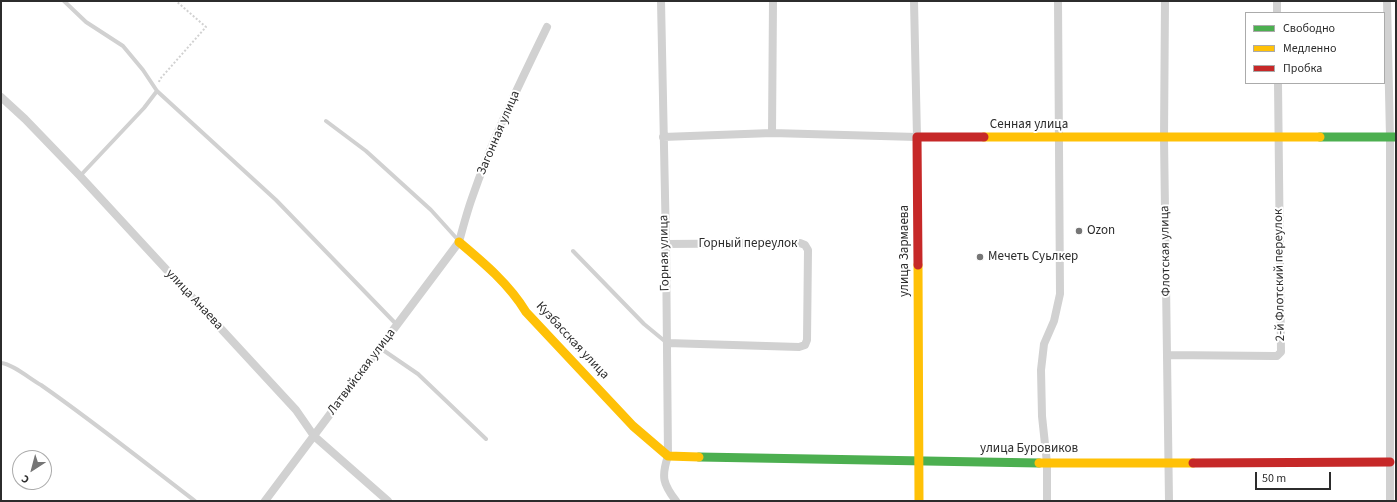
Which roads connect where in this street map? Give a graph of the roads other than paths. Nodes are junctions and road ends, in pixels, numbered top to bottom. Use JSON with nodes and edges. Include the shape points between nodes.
{"nodes":[{"id":1,"x":64,"y":1,"type":"edge"},
{"id":2,"x":661,"y":1,"type":"edge"},
{"id":3,"x":773,"y":1,"type":"edge"},
{"id":4,"x":914,"y":1,"type":"edge"},
{"id":5,"x":1058,"y":1,"type":"edge"},
{"id":6,"x":1165,"y":1,"type":"edge"},
{"id":7,"x":1277,"y":1,"type":"edge"},
{"id":8,"x":1387,"y":1,"type":"edge"},
{"id":9,"x":1277,"y":12,"type":"edge"},
{"id":10,"x":547,"y":27,"type":"dead end"},
{"id":11,"x":1278,"y":84,"type":"edge"},
{"id":12,"x":157,"y":90,"type":"junction"},
{"id":13,"x":1,"y":97,"type":"edge"},
{"id":14,"x":326,"y":121,"type":"dead end"},
{"id":15,"x":772,"y":133,"type":"junction"},
{"id":16,"x":663,"y":137,"type":"junction"},
{"id":17,"x":917,"y":137,"type":"junction"},
{"id":18,"x":1278,"y":137,"type":"junction"},
{"id":19,"x":1393,"y":137,"type":"edge"},
{"id":20,"x":1059,"y":138,"type":"junction"},
{"id":21,"x":1164,"y":138,"type":"junction"},
{"id":22,"x":80,"y":176,"type":"junction"},
{"id":23,"x":459,"y":242,"type":"junction"},
{"id":24,"x":666,"y":244,"type":"junction"},
{"id":25,"x":573,"y":251,"type":"dead end"},
{"id":26,"x":398,"y":325,"type":"junction"},
{"id":27,"x":667,"y":343,"type":"junction"},
{"id":28,"x":380,"y":348,"type":"junction"},
{"id":29,"x":1167,"y":355,"type":"junction"},
{"id":30,"x":1,"y":363,"type":"edge"},
{"id":31,"x":314,"y":436,"type":"junction"},
{"id":32,"x":486,"y":439,"type":"dead end"},
{"id":33,"x":668,"y":456,"type":"junction"},
{"id":34,"x":919,"y":461,"type":"junction"},
{"id":35,"x":1047,"y":462,"type":"junction"},
{"id":36,"x":1168,"y":462,"type":"junction"},
{"id":37,"x":1390,"y":462,"type":"junction"},
{"id":38,"x":195,"y":501,"type":"edge"},
{"id":39,"x":265,"y":501,"type":"edge"},
{"id":40,"x":388,"y":501,"type":"edge"},
{"id":41,"x":676,"y":501,"type":"edge"},
{"id":42,"x":920,"y":501,"type":"edge"},
{"id":43,"x":1047,"y":501,"type":"edge"},
{"id":44,"x":1169,"y":501,"type":"edge"},
{"id":45,"x":1390,"y":501,"type":"edge"}],
"edges":[{"from":1,"to":12,"type":"lane","via":[[86,22],[123,46]]},
{"from":2,"to":16,"type":"street","name":"Горная улица"},
{"from":3,"to":15,"type":"street"},
{"from":4,"to":17,"type":"street","name":"улица Зармаева"},
{"from":5,"to":20,"type":"street"},
{"from":6,"to":21,"type":"street","name":"Флотская улица"},
{"from":7,"to":9,"type":"street"},
{"from":8,"to":19,"type":"street"},
{"from":10,"to":23,"type":"street","name":"Загонная улица","via":[[484,167]]},
{"from":11,"to":18,"type":"street","name":"2-й Флотский переулок"},
{"from":12,"to":22,"type":"lane","via":[[144,108]]},
{"from":12,"to":26,"type":"lane","via":[[276,200]]},
{"from":13,"to":22,"type":"street","name":"улица Анаева"},
{"from":14,"to":23,"type":"lane","via":[[366,151],[431,210]]},
{"from":15,"to":16,"type":"street","name":"Сенная улица"},
{"from":15,"to":17,"type":"street","name":"Сенная улица"},
{"from":16,"to":24,"type":"street","name":"Горная улица"},
{"from":17,"to":20,"type":"street","name":"Сенная улица"},
{"from":17,"to":34,"type":"street","name":"улица Зармаева"},
{"from":18,"to":19,"type":"street","name":"Сенная улица"},
{"from":18,"to":21,"type":"street","name":"Сенная улица"},
{"from":18,"to":29,"type":"street","name":"2-й Флотский переулок","via":[[1281,352],[1277,356]]},
{"from":19,"to":37,"type":"street"},
{"from":20,"to":21,"type":"street","name":"Сенная улица"},
{"from":20,"to":35,"type":"street","via":[[1060,294],[1054,321],[1044,344],[1041,370]]},
{"from":21,"to":29,"type":"street","name":"Флотская улица"},
{"from":22,"to":31,"type":"street","name":"улица Анаева","via":[[296,410]]},
{"from":23,"to":26,"type":"street","name":"Латвийская улица"},
{"from":23,"to":33,"type":"street","name":"Кузбасская улица","via":[[492,270],[518,297],[526,312],[633,426]]},
{"from":24,"to":27,"type":"street","name":"Горная улица"},
{"from":24,"to":27,"type":"street","name":"Горный переулок","via":[[800,242],[808,250],[805,345],[799,347]]},
{"from":25,"to":27,"type":"lane","via":[[644,324]]},
{"from":26,"to":28,"type":"street","name":"Латвийская улица"},
{"from":27,"to":33,"type":"street","name":"Горная улица"},
{"from":28,"to":31,"type":"street","name":"Латвийская улица"},
{"from":28,"to":32,"type":"lane","via":[[418,374]]},
{"from":29,"to":36,"type":"street","name":"Флотская улица"},
{"from":30,"to":38,"type":"lane","via":[[18,370],[64,401]]},
{"from":31,"to":39,"type":"street","name":"Латвийская улица"},
{"from":31,"to":40,"type":"street","name":"улица Анаева"},
{"from":33,"to":34,"type":"street","name":"улица Буровиков"},
{"from":33,"to":41,"type":"street","name":"Горная улица","via":[[664,478],[668,490]]},
{"from":34,"to":35,"type":"street","name":"улица Буровиков"},
{"from":34,"to":42,"type":"street","name":"улица Зармаева"},
{"from":35,"to":36,"type":"street","name":"улица Буровиков"},
{"from":35,"to":43,"type":"street"},
{"from":36,"to":37,"type":"street","name":"улица Буровиков"},
{"from":36,"to":44,"type":"street","name":"Флотская улица"},
{"from":37,"to":45,"type":"street"}]}
